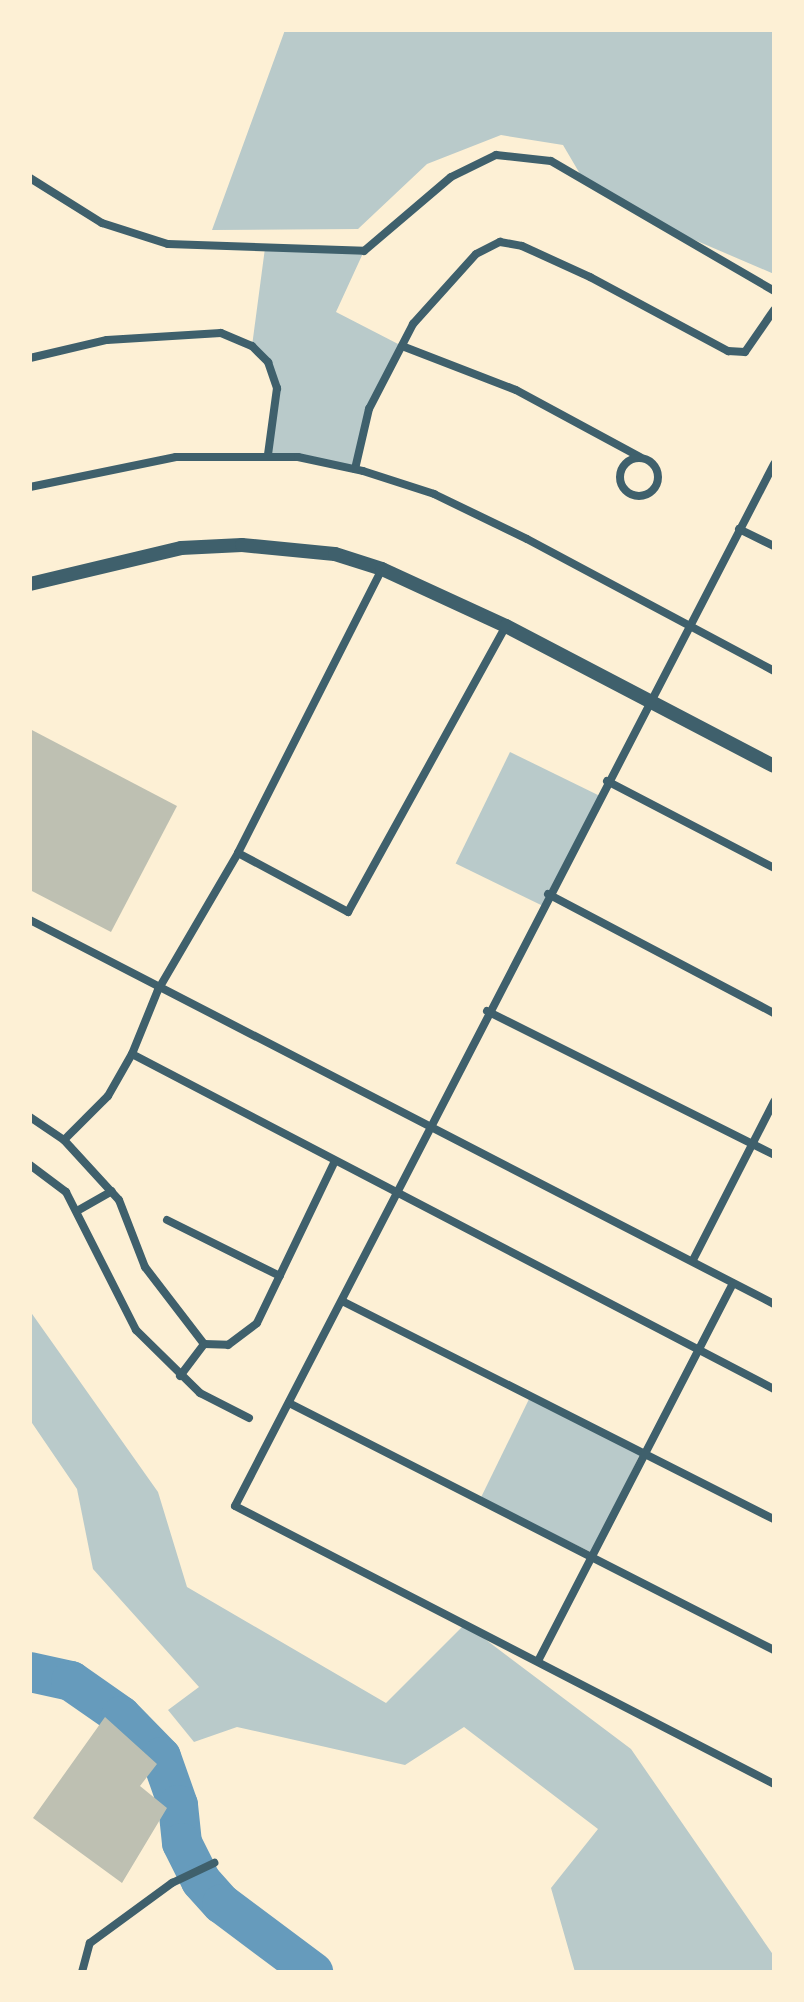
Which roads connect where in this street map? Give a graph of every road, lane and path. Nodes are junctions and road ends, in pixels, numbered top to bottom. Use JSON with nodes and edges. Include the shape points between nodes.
{"nodes":[{"id":1,"x":30,"y":178,"type":"edge"},
{"id":2,"x":774,"y":291,"type":"edge"},
{"id":3,"x":774,"y":310,"type":"edge"},
{"id":4,"x":402,"y":346,"type":"junction"},
{"id":5,"x":30,"y":358,"type":"edge"},
{"id":6,"x":268,"y":455,"type":"junction"},
{"id":7,"x":640,"y":457,"type":"junction"},
{"id":8,"x":774,"y":464,"type":"edge"},
{"id":9,"x":355,"y":469,"type":"junction"},
{"id":10,"x":30,"y":487,"type":"edge"},
{"id":11,"x":739,"y":529,"type":"junction"},
{"id":12,"x":774,"y":546,"type":"edge"},
{"id":13,"x":382,"y":569,"type":"junction"},
{"id":14,"x":30,"y":584,"type":"edge"},
{"id":15,"x":506,"y":626,"type":"junction"},
{"id":16,"x":687,"y":628,"type":"junction"},
{"id":17,"x":774,"y":671,"type":"edge"},
{"id":18,"x":650,"y":700,"type":"junction"},
{"id":19,"x":774,"y":766,"type":"edge"},
{"id":20,"x":607,"y":781,"type":"junction"},
{"id":21,"x":238,"y":853,"type":"junction"},
{"id":22,"x":774,"y":868,"type":"edge"},
{"id":23,"x":548,"y":894,"type":"junction"},
{"id":24,"x":30,"y":920,"type":"edge"},
{"id":25,"x":158,"y":990,"type":"junction"},
{"id":26,"x":487,"y":1011,"type":"junction"},
{"id":27,"x":774,"y":1013,"type":"edge"},
{"id":28,"x":132,"y":1054,"type":"junction"},
{"id":29,"x":774,"y":1102,"type":"edge"},
{"id":30,"x":30,"y":1117,"type":"edge"},
{"id":31,"x":430,"y":1126,"type":"junction"},
{"id":32,"x":64,"y":1140,"type":"junction"},
{"id":33,"x":752,"y":1144,"type":"junction"},
{"id":34,"x":774,"y":1155,"type":"edge"},
{"id":35,"x":334,"y":1163,"type":"junction"},
{"id":36,"x":30,"y":1165,"type":"edge"},
{"id":37,"x":112,"y":1191,"type":"junction"},
{"id":38,"x":395,"y":1194,"type":"junction"},
{"id":39,"x":77,"y":1211,"type":"junction"},
{"id":40,"x":167,"y":1220,"type":"dead end"},
{"id":41,"x":693,"y":1260,"type":"junction"},
{"id":42,"x":280,"y":1276,"type":"junction"},
{"id":43,"x":733,"y":1283,"type":"junction"},
{"id":44,"x":342,"y":1301,"type":"junction"},
{"id":45,"x":774,"y":1304,"type":"edge"},
{"id":46,"x":204,"y":1344,"type":"junction"},
{"id":47,"x":696,"y":1351,"type":"junction"},
{"id":48,"x":180,"y":1376,"type":"junction"},
{"id":49,"x":774,"y":1389,"type":"edge"},
{"id":50,"x":289,"y":1403,"type":"junction"},
{"id":51,"x":249,"y":1418,"type":"dead end"},
{"id":52,"x":642,"y":1450,"type":"junction"},
{"id":53,"x":774,"y":1519,"type":"edge"},
{"id":54,"x":590,"y":1554,"type":"junction"},
{"id":55,"x":774,"y":1650,"type":"edge"},
{"id":56,"x":538,"y":1661,"type":"junction"},
{"id":57,"x":774,"y":1784,"type":"edge"},
{"id":58,"x":214,"y":1863,"type":"dead end"},
{"id":59,"x":82,"y":1972,"type":"edge"}],
"edges":[{"from":1,"to":2,"type":"street","via":[[102,223],[168,244],[364,251],[451,177],[496,155],[551,161]]},
{"from":3,"to":4,"type":"street","via":[[745,352],[728,351],[590,277],[522,246],[500,242],[476,254],[413,324]]},
{"from":4,"to":7,"type":"street","via":[[516,390]]},
{"from":4,"to":9,"type":"street","via":[[369,409]]},
{"from":5,"to":6,"type":"street","via":[[107,340],[221,333],[252,346],[268,362],[277,388]]},
{"from":6,"to":9,"type":"street"},
{"from":6,"to":10,"type":"street","via":[[176,457]]},
{"from":7,"to":7,"type":"street","via":[[625,463],[619,476],[625,490],[637,497],[658,483],[657,468]]},
{"from":8,"to":11,"type":"street"},
{"from":9,"to":16,"type":"street","via":[[434,494]]},
{"from":11,"to":12,"type":"street"},
{"from":11,"to":16,"type":"street"},
{"from":13,"to":14,"type":"street","via":[[335,554],[242,545],[181,548]]},
{"from":13,"to":15,"type":"street"},
{"from":13,"to":21,"type":"street"},
{"from":15,"to":18,"type":"street"},
{"from":15,"to":21,"type":"street","via":[[348,912]]},
{"from":16,"to":17,"type":"street"},
{"from":16,"to":18,"type":"street"},
{"from":18,"to":19,"type":"street"},
{"from":18,"to":20,"type":"street"},
{"from":20,"to":22,"type":"street"},
{"from":20,"to":23,"type":"street"},
{"from":21,"to":25,"type":"street"},
{"from":23,"to":26,"type":"street"},
{"from":23,"to":27,"type":"street"},
{"from":24,"to":25,"type":"street"},
{"from":25,"to":28,"type":"street"},
{"from":25,"to":31,"type":"street"},
{"from":26,"to":31,"type":"street"},
{"from":26,"to":33,"type":"street"},
{"from":28,"to":32,"type":"street","via":[[108,1096]]},
{"from":28,"to":35,"type":"street"},
{"from":29,"to":33,"type":"street"},
{"from":30,"to":32,"type":"street"},
{"from":31,"to":38,"type":"street"},
{"from":31,"to":41,"type":"street"},
{"from":32,"to":37,"type":"street"},
{"from":33,"to":34,"type":"street"},
{"from":33,"to":41,"type":"street"},
{"from":35,"to":38,"type":"street"},
{"from":35,"to":42,"type":"street"},
{"from":36,"to":39,"type":"street","via":[[66,1192]]},
{"from":37,"to":39,"type":"street"},
{"from":37,"to":46,"type":"street","via":[[145,1267]]},
{"from":38,"to":44,"type":"street"},
{"from":38,"to":47,"type":"street"},
{"from":39,"to":48,"type":"street","via":[[136,1330]]},
{"from":40,"to":42,"type":"street"},
{"from":41,"to":43,"type":"street"},
{"from":42,"to":46,"type":"street","via":[[257,1323],[228,1345]]},
{"from":43,"to":45,"type":"street"},
{"from":43,"to":47,"type":"street"},
{"from":44,"to":50,"type":"street"},
{"from":44,"to":52,"type":"street"},
{"from":46,"to":48,"type":"street"},
{"from":47,"to":49,"type":"street"},
{"from":47,"to":52,"type":"street"},
{"from":48,"to":51,"type":"street","via":[[200,1393]]},
{"from":50,"to":54,"type":"street"},
{"from":50,"to":56,"type":"street","via":[[235,1506]]},
{"from":52,"to":53,"type":"street"},
{"from":52,"to":54,"type":"street"},
{"from":54,"to":55,"type":"street"},
{"from":54,"to":56,"type":"street"},
{"from":56,"to":57,"type":"street"},
{"from":58,"to":59,"type":"street","via":[[172,1883],[90,1943]]}]}
